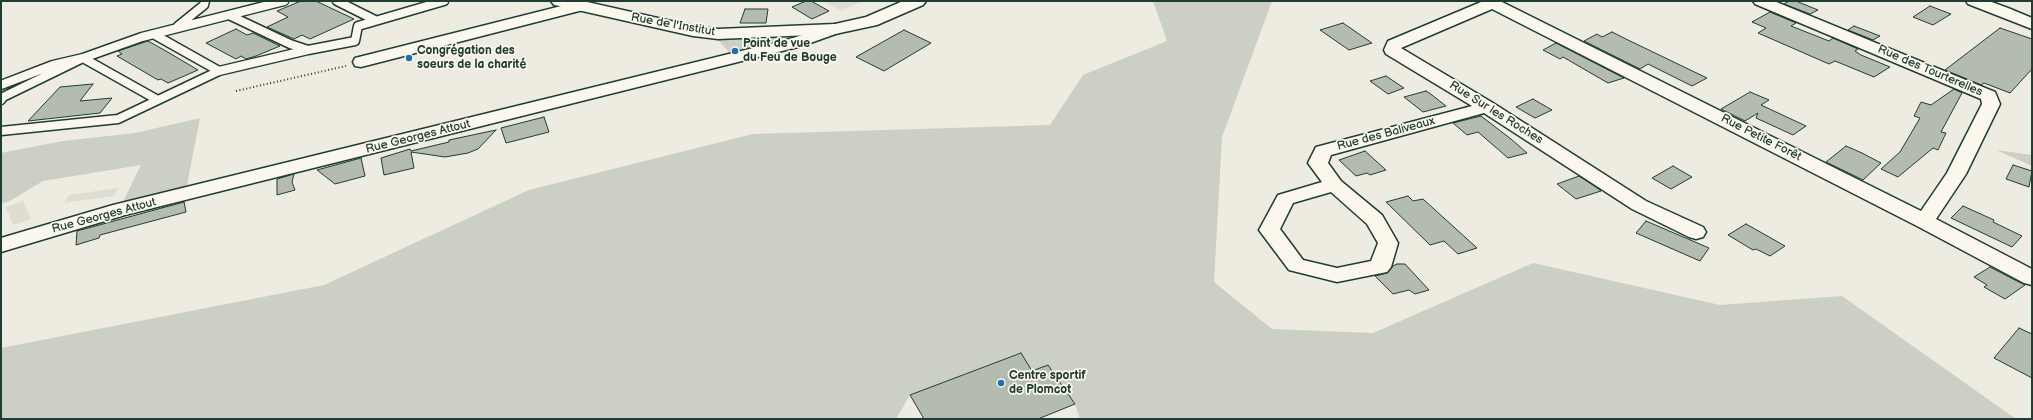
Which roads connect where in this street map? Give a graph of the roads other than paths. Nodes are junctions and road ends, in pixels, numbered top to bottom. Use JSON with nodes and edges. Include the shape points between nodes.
{"nodes":[{"id":1,"x":205,"y":1,"type":"edge"},
{"id":2,"x":284,"y":1,"type":"edge"},
{"id":3,"x":337,"y":1,"type":"edge"},
{"id":4,"x":444,"y":1,"type":"edge"},
{"id":5,"x":560,"y":1,"type":"edge"},
{"id":6,"x":917,"y":1,"type":"edge"},
{"id":7,"x":1761,"y":1,"type":"edge"},
{"id":8,"x":1974,"y":1,"type":"edge"},
{"id":9,"x":1490,"y":2,"type":"edge"},
{"id":10,"x":581,"y":6,"type":"junction"},
{"id":11,"x":231,"y":16,"type":"junction"},
{"id":12,"x":375,"y":20,"type":"junction"},
{"id":13,"x":2032,"y":24,"type":"edge"},
{"id":14,"x":175,"y":29,"type":"junction"},
{"id":15,"x":835,"y":29,"type":"junction"},
{"id":16,"x":155,"y":35,"type":"junction"},
{"id":17,"x":308,"y":50,"type":"junction"},
{"id":18,"x":83,"y":58,"type":"junction"},
{"id":19,"x":361,"y":62,"type":"road end"},
{"id":20,"x":219,"y":71,"type":"junction"},
{"id":21,"x":1,"y":85,"type":"edge"},
{"id":22,"x":1,"y":100,"type":"edge"},
{"id":23,"x":156,"y":100,"type":"junction"},
{"id":24,"x":1487,"y":107,"type":"junction"},
{"id":25,"x":1,"y":131,"type":"edge"},
{"id":26,"x":1334,"y":185,"type":"junction"},
{"id":27,"x":1924,"y":221,"type":"junction"},
{"id":28,"x":1696,"y":232,"type":"dead end"},
{"id":29,"x":1,"y":245,"type":"edge"},
{"id":30,"x":2032,"y":278,"type":"edge"}],
"edges":[{"from":1,"to":14,"type":"lane"},
{"from":2,"to":11,"type":"lane"},
{"from":3,"to":12,"type":"lane"},
{"from":4,"to":12,"type":"lane"},
{"from":5,"to":10,"type":"street","name":"Rue de l'Institut"},
{"from":6,"to":15,"type":"street","name":"Rue de l'Institut","via":[[871,21]]},
{"from":7,"to":27,"type":"street","name":"Rue des Tourterelles","via":[[1989,96],[1991,104],[1956,174]]},
{"from":8,"to":13,"type":"street"},
{"from":9,"to":24,"type":"street","name":"Rue Sur les Roches","via":[[1394,45],[1392,50]]},
{"from":9,"to":27,"type":"street","name":"Rue Petite Forêt"},
{"from":10,"to":15,"type":"street","name":"Rue de l'Institut","via":[[693,31],[718,34]]},
{"from":10,"to":19,"type":"street"},
{"from":11,"to":14,"type":"lane"},
{"from":11,"to":17,"type":"lane"},
{"from":12,"to":17,"type":"lane","via":[[358,26],[355,41]]},
{"from":14,"to":16,"type":"lane"},
{"from":15,"to":29,"type":"street","name":"Rue Georges Attout","via":[[792,44],[120,210]]},
{"from":16,"to":18,"type":"lane","via":[[142,37]]},
{"from":16,"to":20,"type":"lane"},
{"from":17,"to":20,"type":"lane"},
{"from":18,"to":21,"type":"lane","via":[[53,65]]},
{"from":18,"to":22,"type":"lane"},
{"from":18,"to":23,"type":"lane"},
{"from":20,"to":23,"type":"lane"},
{"from":23,"to":25,"type":"lane","via":[[118,119]]},
{"from":24,"to":26,"type":"street","name":"Rue des Baliveaux","via":[[1323,151],[1318,163]]},
{"from":24,"to":28,"type":"street","name":"Rue Sur les Roches","via":[[1639,205]]},
{"from":26,"to":26,"type":"street","name":"Rue des Baliveaux","via":[[1374,220],[1388,243],[1380,267],[1337,275],[1296,265],[1269,230],[1285,199]]},
{"from":27,"to":30,"type":"street","name":"Rue Petite Forêt"}]}
